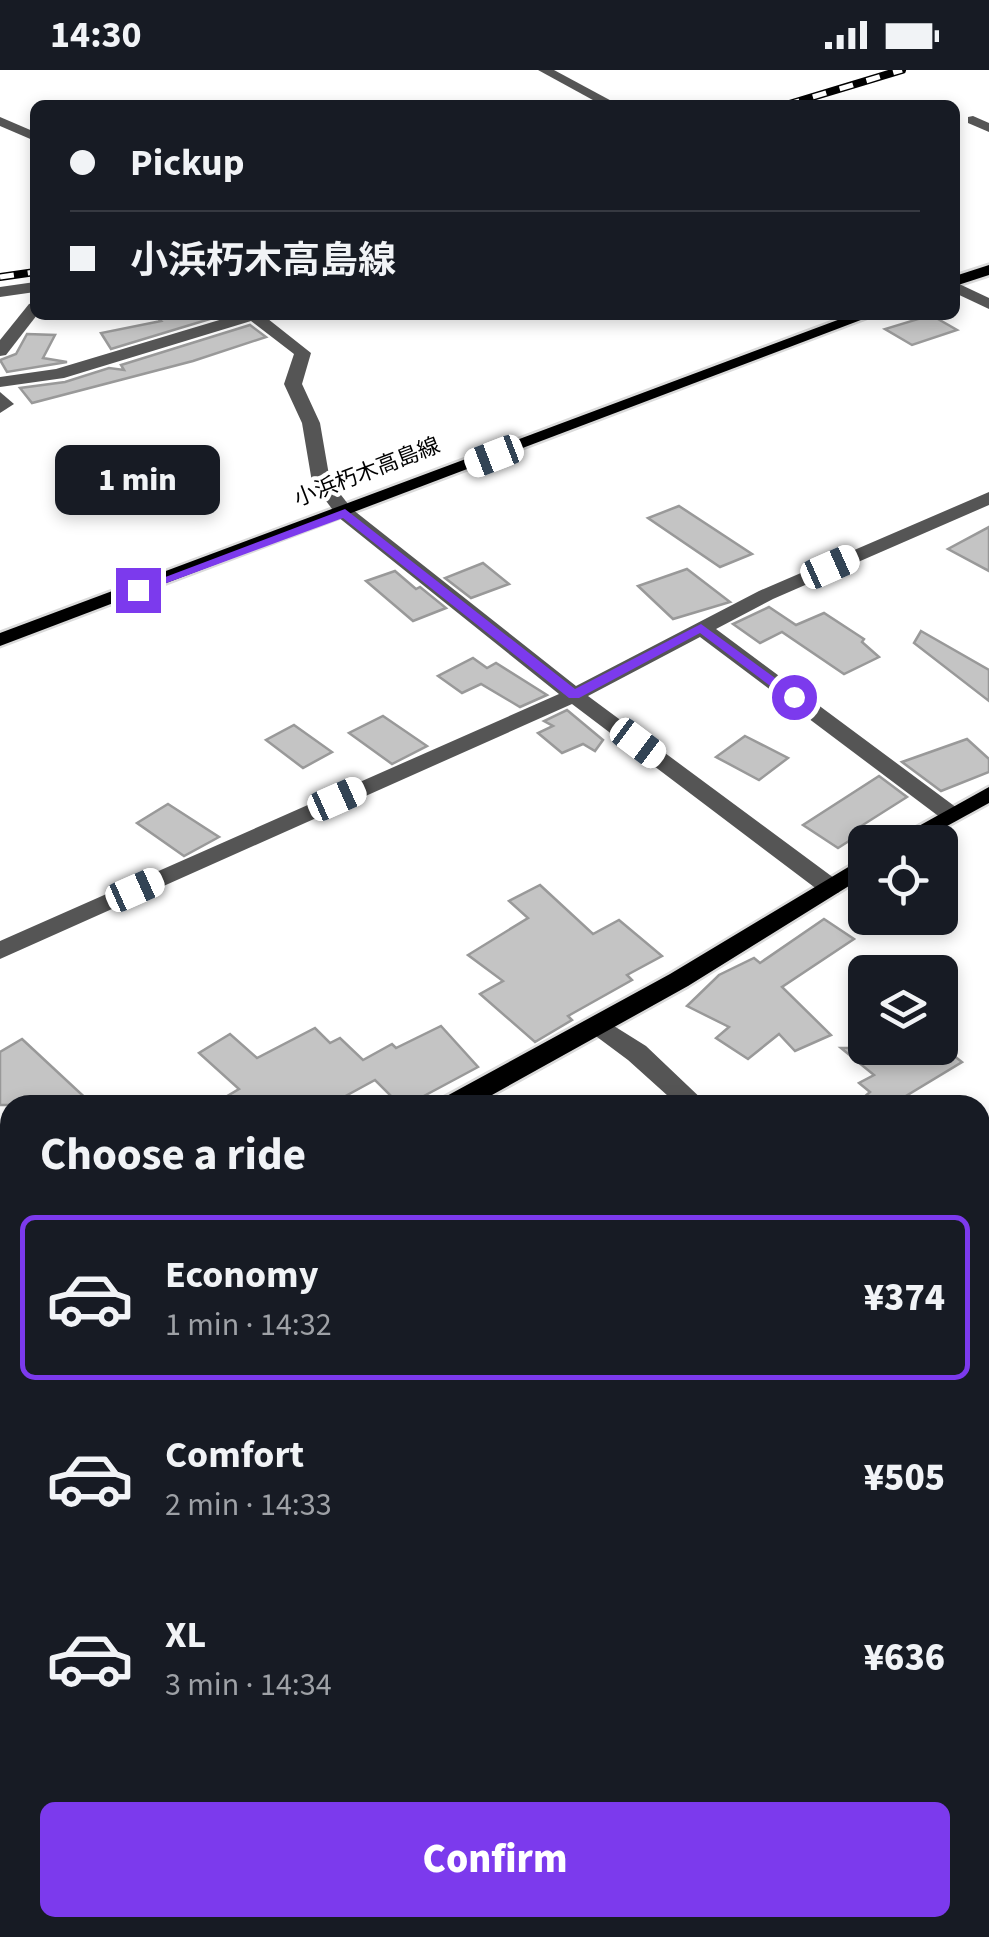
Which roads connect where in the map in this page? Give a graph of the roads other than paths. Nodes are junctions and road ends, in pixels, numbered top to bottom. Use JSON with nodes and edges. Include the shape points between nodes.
{"nodes":[{"id":1,"x":544,"y":70,"type":"edge"},
{"id":2,"x":602,"y":100,"type":"edge"},
{"id":3,"x":973,"y":120,"type":"dead end"},
{"id":4,"x":0,"y":121,"type":"edge"},
{"id":5,"x":989,"y":128,"type":"edge"},
{"id":6,"x":30,"y":135,"type":"edge"},
{"id":7,"x":989,"y":270,"type":"edge"},
{"id":8,"x":960,"y":282,"type":"edge"},
{"id":9,"x":960,"y":287,"type":"edge"},
{"id":10,"x":30,"y":288,"type":"edge"},
{"id":11,"x":0,"y":292,"type":"edge"},
{"id":12,"x":989,"y":304,"type":"edge"},
{"id":13,"x":30,"y":313,"type":"edge"},
{"id":14,"x":236,"y":320,"type":"edge"},
{"id":15,"x":260,"y":320,"type":"edge"},
{"id":16,"x":853,"y":320,"type":"edge"},
{"id":17,"x":0,"y":351,"type":"edge"},
{"id":18,"x":0,"y":382,"type":"edge"},
{"id":19,"x":0,"y":397,"type":"edge"},
{"id":20,"x":0,"y":408,"type":"edge"},
{"id":21,"x":989,"y":498,"type":"edge"},
{"id":22,"x":345,"y":513,"type":"junction"},
{"id":23,"x":701,"y":628,"type":"junction"},
{"id":24,"x":0,"y":640,"type":"edge"},
{"id":25,"x":574,"y":695,"type":"junction"},
{"id":26,"x":989,"y":794,"type":"edge"},
{"id":27,"x":950,"y":813,"type":"junction"},
{"id":28,"x":930,"y":825,"type":"edge"},
{"id":29,"x":848,"y":875,"type":"edge"},
{"id":30,"x":830,"y":886,"type":"junction"},
{"id":31,"x":0,"y":951,"type":"edge"},
{"id":32,"x":598,"y":1025,"type":"junction"},
{"id":33,"x":470,"y":1095,"type":"edge"},
{"id":34,"x":685,"y":1095,"type":"edge"}],
"edges":[{"from":1,"to":2,"type":"street"},
{"from":3,"to":5,"type":"street"},
{"from":4,"to":6,"type":"street"},
{"from":7,"to":8,"type":"main road"},
{"from":9,"to":12,"type":"street"},
{"from":10,"to":11,"type":"street"},
{"from":13,"to":17,"type":"street"},
{"from":14,"to":18,"type":"street","via":[[58,374]]},
{"from":15,"to":22,"type":"street","via":[[302,352],[294,384],[311,423],[321,482]]},
{"from":16,"to":22,"type":"main road","name":"小浜朽木高島線"},
{"from":19,"to":20,"type":"street","via":[[6,404]]},
{"from":21,"to":23,"type":"street"},
{"from":22,"to":24,"type":"main road","name":"小浜朽木高島線"},
{"from":22,"to":25,"type":"street"},
{"from":23,"to":25,"type":"street"},
{"from":23,"to":27,"type":"street"},
{"from":25,"to":30,"type":"street"},
{"from":25,"to":31,"type":"street"},
{"from":26,"to":27,"type":"main road"},
{"from":27,"to":28,"type":"main road"},
{"from":29,"to":30,"type":"main road"},
{"from":30,"to":32,"type":"main road"},
{"from":32,"to":33,"type":"main road"},
{"from":32,"to":34,"type":"street"}]}
